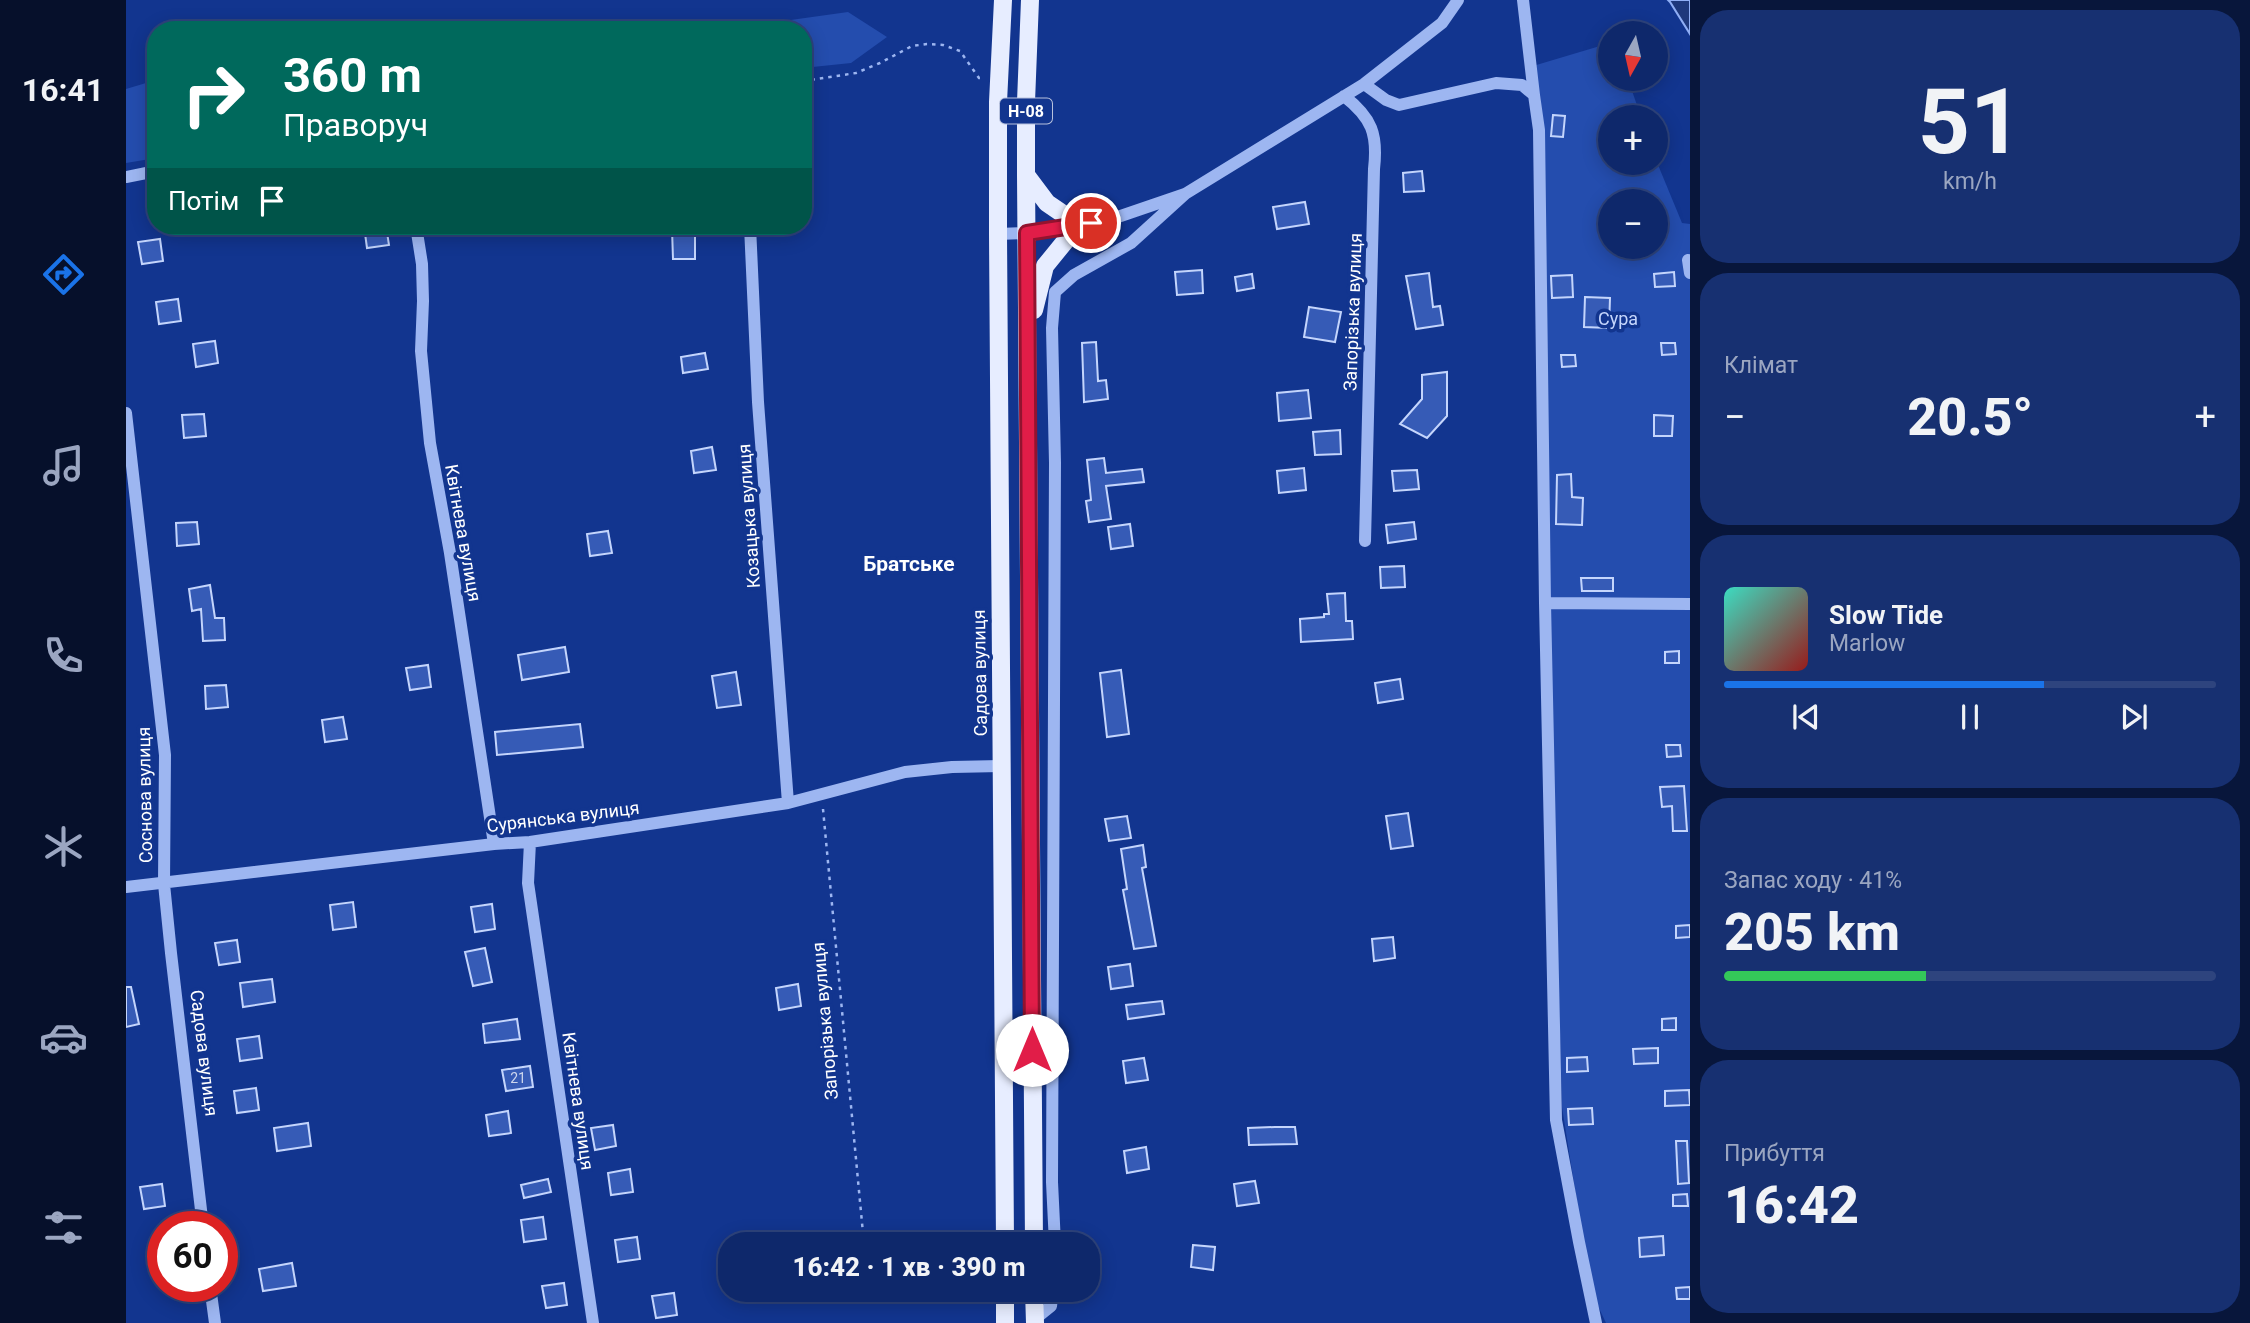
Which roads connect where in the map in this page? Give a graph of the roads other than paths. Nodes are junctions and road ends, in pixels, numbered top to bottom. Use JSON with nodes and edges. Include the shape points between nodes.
{"nodes":[{"id":1,"x":1003,"y":0,"type":"edge"},
{"id":2,"x":1030,"y":0,"type":"edge"},
{"id":3,"x":1458,"y":0,"type":"edge"},
{"id":4,"x":1523,"y":0,"type":"edge"},
{"id":5,"x":1364,"y":84,"type":"junction"},
{"id":6,"x":1534,"y":95,"type":"junction"},
{"id":7,"x":1344,"y":96,"type":"junction"},
{"id":8,"x":147,"y":173,"type":"edge"},
{"id":9,"x":1026,"y":175,"type":"junction"},
{"id":10,"x":126,"y":177,"type":"edge"},
{"id":11,"x":1185,"y":194,"type":"junction"},
{"id":12,"x":1112,"y":220,"type":"junction"},
{"id":13,"x":1027,"y":227,"type":"junction"},
{"id":14,"x":998,"y":234,"type":"junction"},
{"id":15,"x":417,"y":235,"type":"edge"},
{"id":16,"x":750,"y":235,"type":"edge"},
{"id":17,"x":1028,"y":332,"type":"junction"},
{"id":18,"x":126,"y":413,"type":"edge"},
{"id":19,"x":1364,"y":541,"type":"dead end"},
{"id":20,"x":1545,"y":603,"type":"junction"},
{"id":21,"x":1690,"y":604,"type":"edge"},
{"id":22,"x":1002,"y":766,"type":"junction"},
{"id":23,"x":788,"y":803,"type":"junction"},
{"id":24,"x":530,"y":842,"type":"junction"},
{"id":25,"x":494,"y":844,"type":"junction"},
{"id":26,"x":164,"y":884,"type":"junction"},
{"id":27,"x":126,"y":887,"type":"edge"},
{"id":28,"x":202,"y":1211,"type":"edge"},
{"id":29,"x":1005,"y":1232,"type":"edge"},
{"id":30,"x":1034,"y":1232,"type":"edge"},
{"id":31,"x":1054,"y":1232,"type":"edge"},
{"id":32,"x":212,"y":1302,"type":"edge"},
{"id":33,"x":1005,"y":1302,"type":"edge"},
{"id":34,"x":1034,"y":1302,"type":"edge"},
{"id":35,"x":1052,"y":1302,"type":"edge"},
{"id":36,"x":1035,"y":1321,"type":"edge"},
{"id":37,"x":215,"y":1323,"type":"edge"},
{"id":38,"x":593,"y":1323,"type":"edge"},
{"id":39,"x":1005,"y":1323,"type":"edge"},
{"id":40,"x":1596,"y":1323,"type":"edge"}],
"edges":[{"from":1,"to":14,"type":"main road","name":"Садова вулиця","number":"Н-08"},
{"from":2,"to":9,"type":"main road","number":"Н-08"},
{"from":3,"to":5,"type":"street","via":[[1442,23]]},
{"from":4,"to":6,"type":"street"},
{"from":5,"to":6,"type":"street","via":[[1399,105],[1496,83],[1522,86]]},
{"from":5,"to":7,"type":"street"},
{"from":6,"to":20,"type":"street","via":[[1539,130]]},
{"from":7,"to":11,"type":"street"},
{"from":7,"to":19,"type":"street","name":"Запорізька вулиця","via":[[1361,109],[1377,148]]},
{"from":8,"to":10,"type":"street"},
{"from":9,"to":12,"type":"main road","via":[[1047,203],[1069,218]]},
{"from":9,"to":13,"type":"main road","number":"Н-08"},
{"from":11,"to":12,"type":"street"},
{"from":11,"to":31,"type":"street","via":[[1131,243],[1074,275],[1055,292]]},
{"from":12,"to":13,"type":"street"},
{"from":12,"to":17,"type":"main road","via":[[1067,239],[1045,266]]},
{"from":13,"to":14,"type":"street"},
{"from":13,"to":17,"type":"main road","number":"Н-08"},
{"from":14,"to":22,"type":"main road","name":"Садова вулиця","number":"Н-08"},
{"from":15,"to":25,"type":"street","name":"Квітнева вулиця","via":[[430,443]]},
{"from":16,"to":23,"type":"street","name":"Козацька вулиця"},
{"from":17,"to":30,"type":"main road","number":"Н-08"},
{"from":18,"to":26,"type":"street","name":"Соснова вулиця","via":[[165,755]]},
{"from":20,"to":21,"type":"street"},
{"from":20,"to":40,"type":"street","via":[[1556,1120]]},
{"from":22,"to":23,"type":"street","name":"Сурянська вулиця","via":[[905,772]]},
{"from":22,"to":29,"type":"main road","name":"Садова вулиця","number":"Н-08"},
{"from":23,"to":24,"type":"street","name":"Сурянська вулиця"},
{"from":24,"to":25,"type":"street","name":"Сурянська вулиця"},
{"from":24,"to":38,"type":"street","name":"Квітнева вулиця","via":[[528,883]]},
{"from":25,"to":26,"type":"street","name":"Сурянська вулиця"},
{"from":26,"to":27,"type":"street","name":"Сурянська вулиця"},
{"from":26,"to":28,"type":"street","name":"Садова вулиця"},
{"from":32,"to":37,"type":"street"},
{"from":33,"to":39,"type":"main road"},
{"from":34,"to":36,"type":"main road"},
{"from":35,"to":36,"type":"street"}]}
